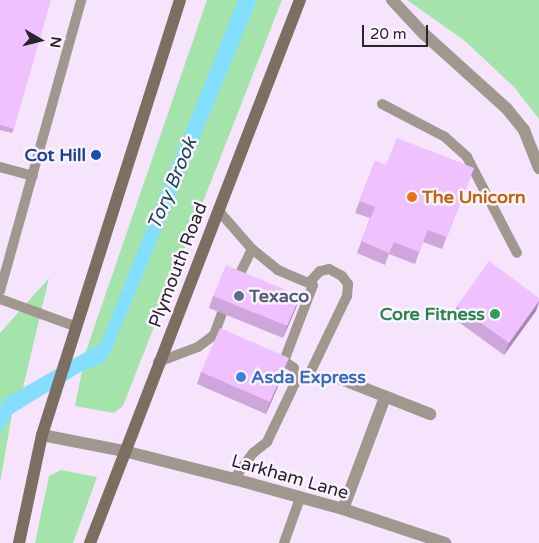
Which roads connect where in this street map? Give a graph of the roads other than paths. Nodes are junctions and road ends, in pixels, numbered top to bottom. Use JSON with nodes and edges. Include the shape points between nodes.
{"nodes":[{"id":1,"x":81,"y":0,"type":"edge"},
{"id":2,"x":180,"y":0,"type":"edge"},
{"id":3,"x":300,"y":0,"type":"edge"},
{"id":4,"x":392,"y":0,"type":"edge"},
{"id":5,"x":382,"y":104,"type":"dead end"},
{"id":6,"x":0,"y":167,"type":"edge"},
{"id":7,"x":539,"y":168,"type":"edge"},
{"id":8,"x":33,"y":176,"type":"junction"},
{"id":9,"x":218,"y":210,"type":"junction"},
{"id":10,"x":252,"y":249,"type":"junction"},
{"id":11,"x":516,"y":253,"type":"dead end"},
{"id":12,"x":235,"y":283,"type":"edge"},
{"id":13,"x":309,"y":283,"type":"junction"},
{"id":14,"x":0,"y":291,"type":"edge"},
{"id":15,"x":0,"y":299,"type":"edge"},
{"id":16,"x":222,"y":313,"type":"edge"},
{"id":17,"x":76,"y":327,"type":"junction"},
{"id":18,"x":158,"y":362,"type":"junction"},
{"id":19,"x":295,"y":376,"type":"junction"},
{"id":20,"x":341,"y":379,"type":"dead end"},
{"id":21,"x":385,"y":396,"type":"junction"},
{"id":22,"x":430,"y":414,"type":"dead end"},
{"id":23,"x":42,"y":435,"type":"junction"},
{"id":24,"x":124,"y":451,"type":"junction"},
{"id":25,"x":234,"y":479,"type":"junction"},
{"id":26,"x":300,"y":498,"type":"junction"},
{"id":27,"x":343,"y":509,"type":"junction"},
{"id":28,"x":439,"y":542,"type":"edge"},
{"id":29,"x":19,"y":543,"type":"edge"},
{"id":30,"x":90,"y":543,"type":"edge"},
{"id":31,"x":284,"y":543,"type":"edge"}],
"edges":[{"from":1,"to":8,"type":"lane"},
{"from":2,"to":17,"type":"main road"},
{"from":3,"to":9,"type":"main road","name":"Plymouth Road"},
{"from":4,"to":7,"type":"street","via":[[423,33],[508,109],[524,130]]},
{"from":5,"to":11,"type":"lane","via":[[445,137],[467,157]]},
{"from":6,"to":8,"type":"lane"},
{"from":8,"to":14,"type":"lane"},
{"from":9,"to":10,"type":"lane"},
{"from":9,"to":18,"type":"main road","name":"Plymouth Road"},
{"from":10,"to":12,"type":"lane"},
{"from":10,"to":13,"type":"lane","via":[[278,270]]},
{"from":13,"to":19,"type":"lane","via":[[313,285],[284,362],[294,368]]},
{"from":13,"to":19,"type":"lane","via":[[320,271],[328,269],[342,276],[348,284],[347,296],[309,376]]},
{"from":15,"to":17,"type":"lane"},
{"from":16,"to":18,"type":"lane","via":[[214,336]]},
{"from":17,"to":23,"type":"main road"},
{"from":18,"to":24,"type":"main road","name":"Plymouth Road"},
{"from":19,"to":25,"type":"lane","via":[[295,383],[267,442],[253,453]]},
{"from":20,"to":21,"type":"street"},
{"from":21,"to":22,"type":"street"},
{"from":21,"to":27,"type":"street"},
{"from":23,"to":24,"type":"street","name":"Larkham Lane"},
{"from":23,"to":29,"type":"main road"},
{"from":24,"to":25,"type":"street","name":"Larkham Lane"},
{"from":24,"to":30,"type":"main road","name":"Plymouth Road"},
{"from":25,"to":26,"type":"street","name":"Larkham Lane"},
{"from":26,"to":27,"type":"street","name":"Larkham Lane"},
{"from":26,"to":31,"type":"lane"},
{"from":27,"to":28,"type":"street","name":"Larkham Lane"}]}
